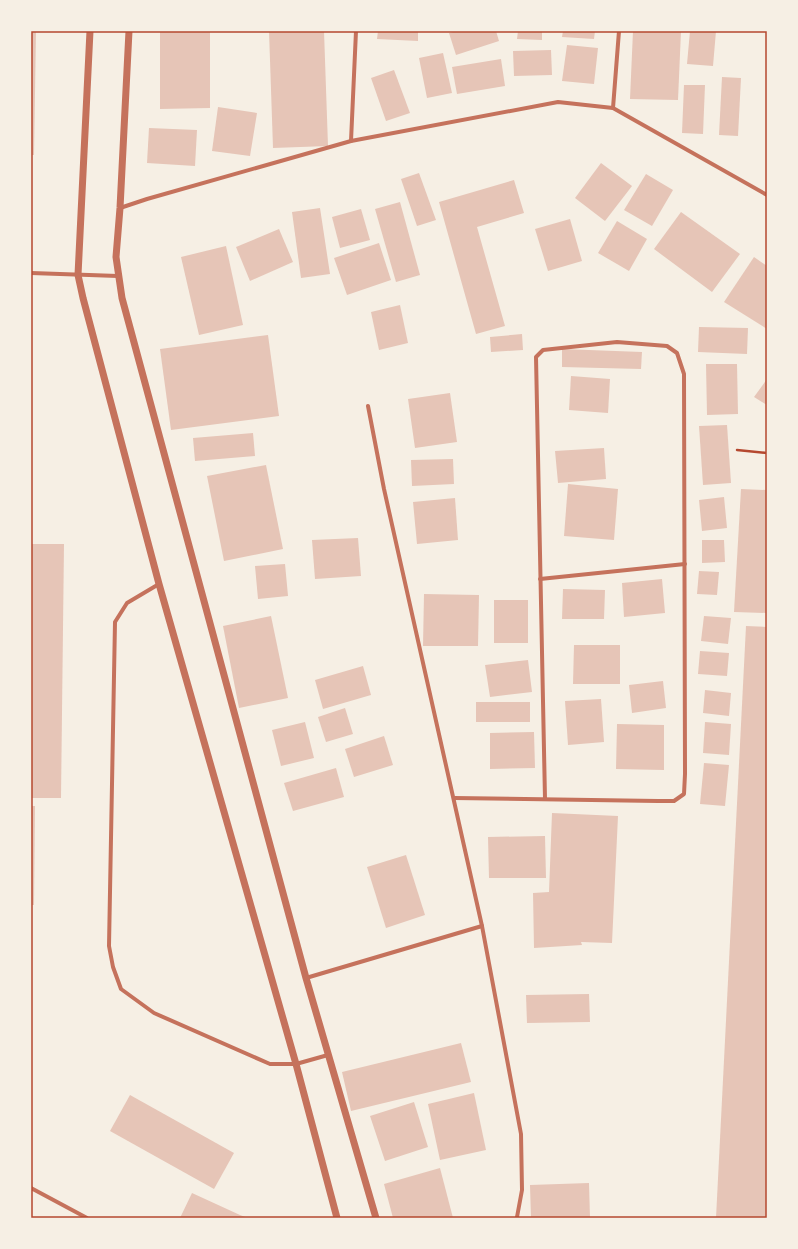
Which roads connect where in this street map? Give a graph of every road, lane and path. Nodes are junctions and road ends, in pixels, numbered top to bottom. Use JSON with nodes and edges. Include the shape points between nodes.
{"nodes":[{"id":1,"x":90,"y":31,"type":"edge"},
{"id":2,"x":129,"y":31,"type":"edge"},
{"id":3,"x":356,"y":31,"type":"edge"},
{"id":4,"x":619,"y":31,"type":"edge"},
{"id":5,"x":613,"y":108,"type":"junction"},
{"id":6,"x":350,"y":141,"type":"junction"},
{"id":7,"x":767,"y":194,"type":"edge"},
{"id":8,"x":120,"y":208,"type":"junction"},
{"id":9,"x":31,"y":273,"type":"edge"},
{"id":10,"x":78,"y":274,"type":"junction"},
{"id":11,"x":118,"y":276,"type":"junction"},
{"id":12,"x":368,"y":406,"type":"dead end"},
{"id":13,"x":737,"y":450,"type":"dead end"},
{"id":14,"x":767,"y":453,"type":"edge"},
{"id":15,"x":685,"y":564,"type":"junction"},
{"id":16,"x":540,"y":579,"type":"junction"},
{"id":17,"x":159,"y":584,"type":"junction"},
{"id":18,"x":454,"y":798,"type":"junction"},
{"id":19,"x":545,"y":799,"type":"junction"},
{"id":20,"x":482,"y":926,"type":"junction"},
{"id":21,"x":306,"y":978,"type":"junction"},
{"id":22,"x":328,"y":1055,"type":"junction"},
{"id":23,"x":296,"y":1064,"type":"junction"},
{"id":24,"x":31,"y":1188,"type":"edge"},
{"id":25,"x":517,"y":1217,"type":"dead end"},
{"id":26,"x":87,"y":1218,"type":"edge"},
{"id":27,"x":337,"y":1218,"type":"edge"},
{"id":28,"x":376,"y":1218,"type":"edge"}],
"edges":[{"from":1,"to":10,"type":"street"},
{"from":2,"to":8,"type":"street"},
{"from":3,"to":6,"type":"street"},
{"from":4,"to":5,"type":"street"},
{"from":5,"to":6,"type":"street","via":[[558,102]]},
{"from":5,"to":7,"type":"street"},
{"from":6,"to":8,"type":"street"},
{"from":8,"to":11,"type":"street","via":[[116,257]]},
{"from":9,"to":10,"type":"street"},
{"from":10,"to":11,"type":"street"},
{"from":10,"to":17,"type":"street"},
{"from":11,"to":21,"type":"street"},
{"from":12,"to":18,"type":"street","via":[[384,489]]},
{"from":13,"to":14,"type":"path"},
{"from":15,"to":16,"type":"street"},
{"from":15,"to":16,"type":"street","via":[[684,374],[677,353],[667,346],[617,342],[543,350],[536,356]]},
{"from":15,"to":19,"type":"street","via":[[684,794],[674,801]]},
{"from":16,"to":19,"type":"street"},
{"from":17,"to":23,"type":"street"},
{"from":17,"to":23,"type":"street","via":[[127,604],[115,622],[109,946],[113,967],[121,989],[154,1013],[270,1064]]},
{"from":18,"to":19,"type":"street"},
{"from":18,"to":20,"type":"street"},
{"from":20,"to":21,"type":"street"},
{"from":20,"to":25,"type":"street","via":[[522,1134],[522,1190]]},
{"from":21,"to":22,"type":"street"},
{"from":22,"to":23,"type":"street"},
{"from":22,"to":28,"type":"street"},
{"from":23,"to":27,"type":"street"},
{"from":24,"to":26,"type":"street"}]}
